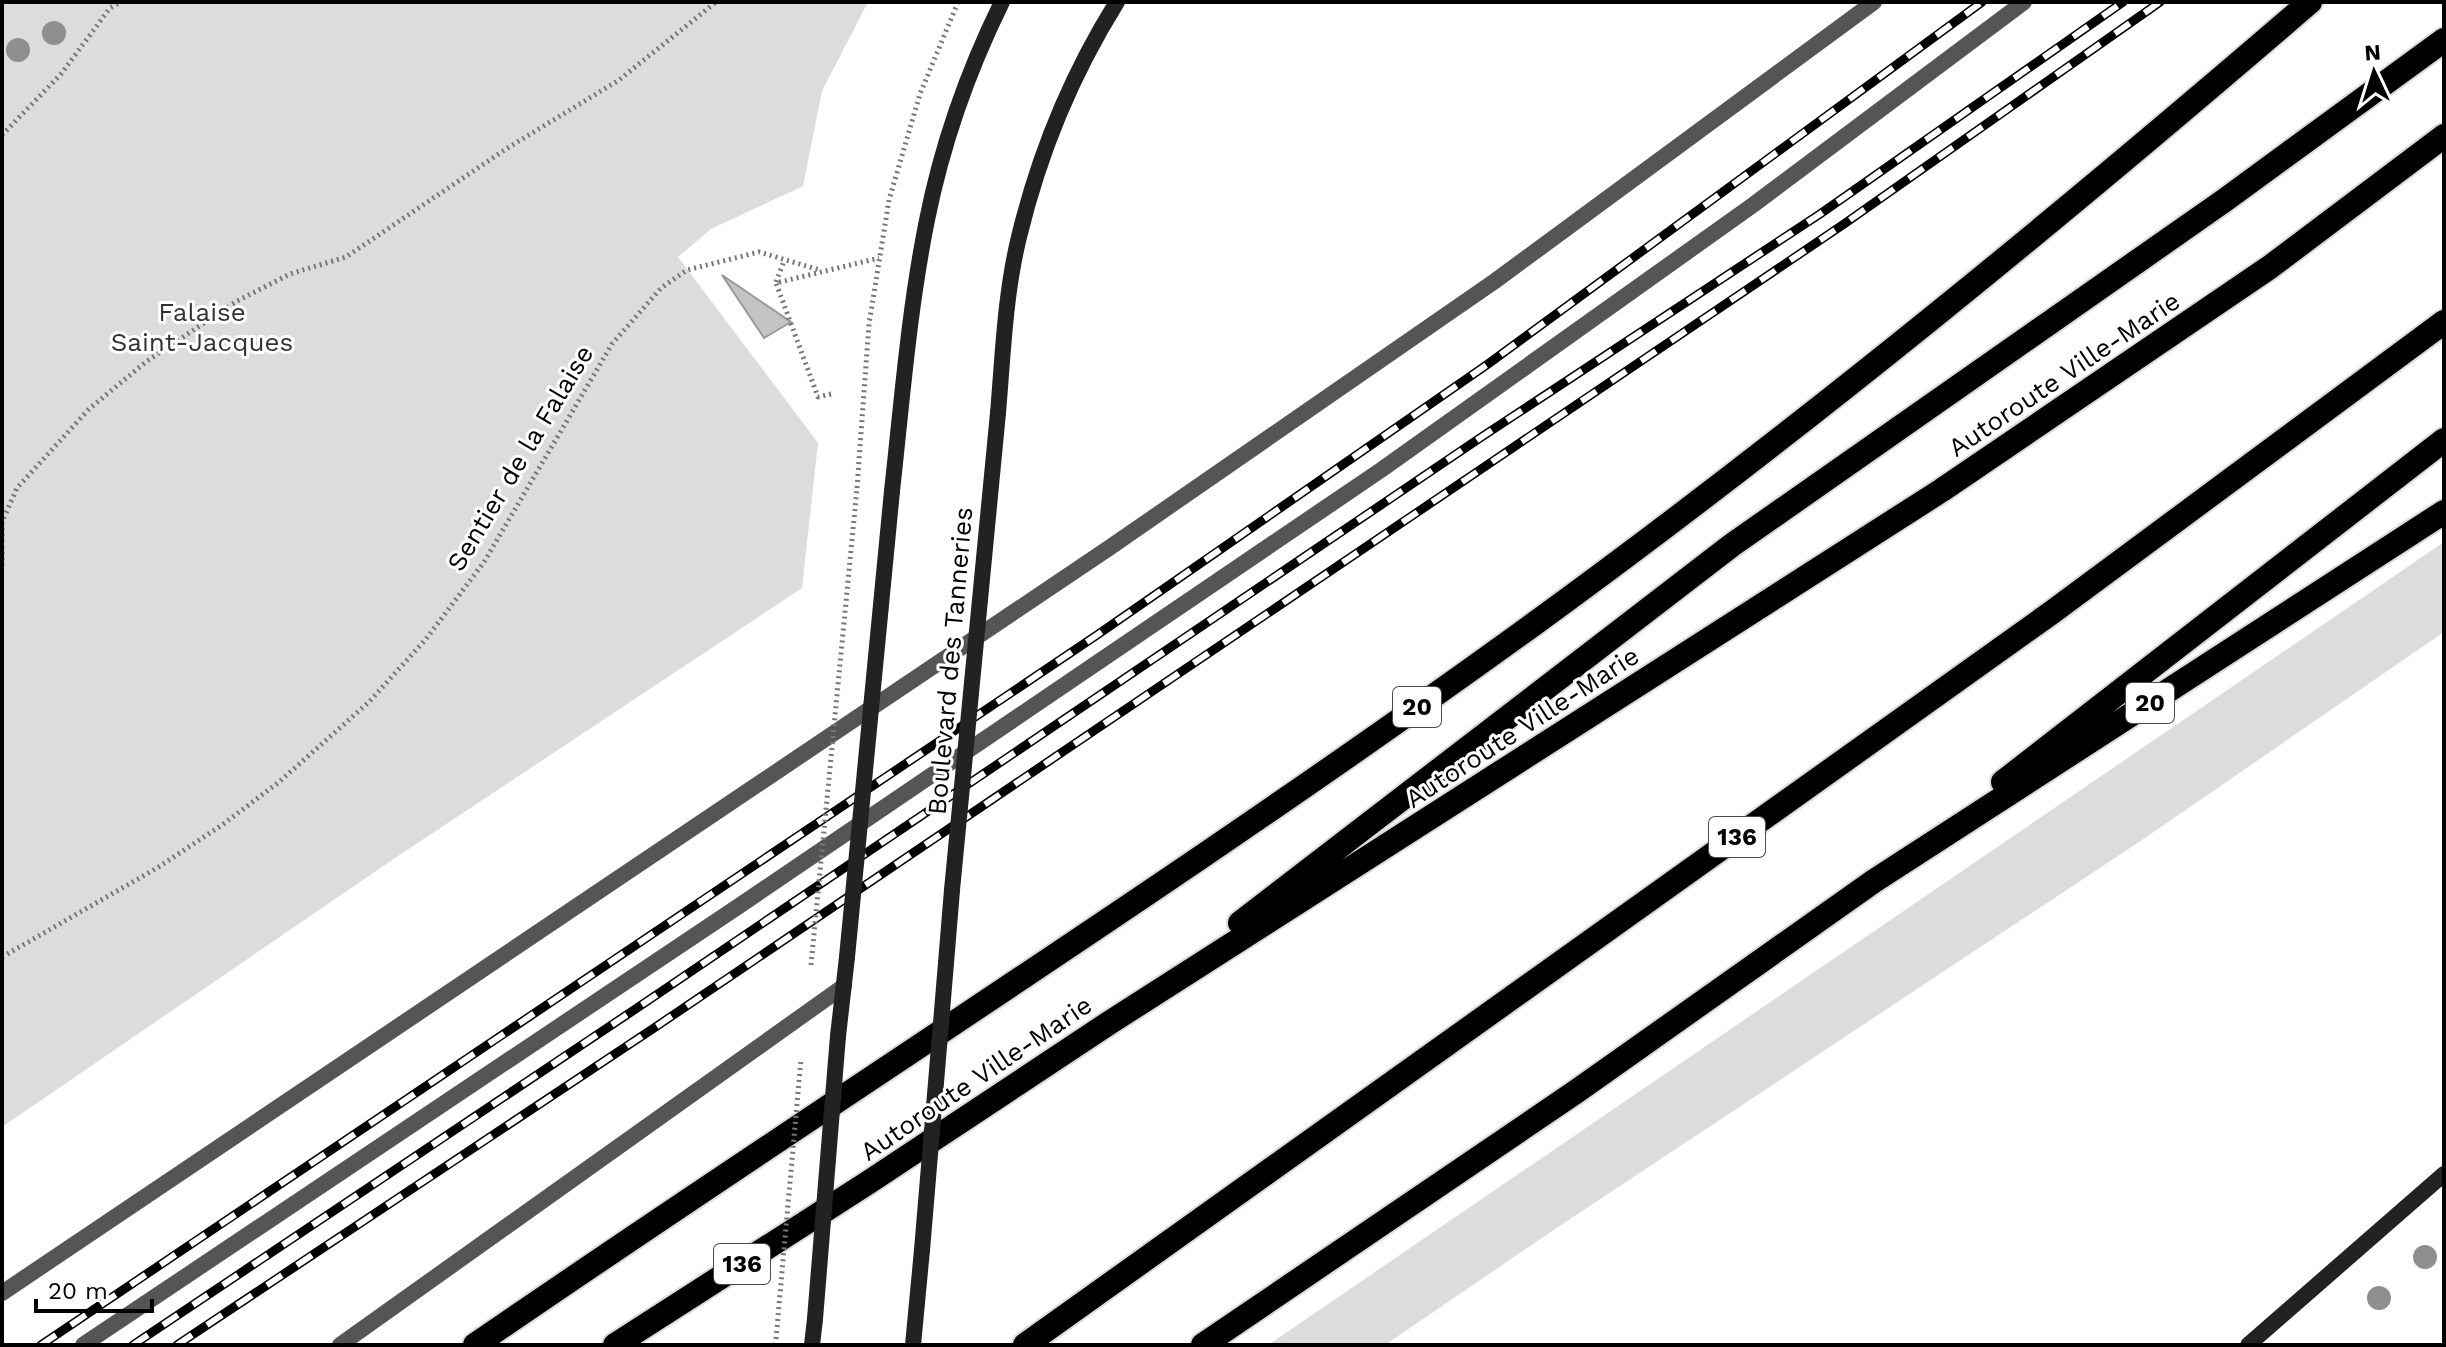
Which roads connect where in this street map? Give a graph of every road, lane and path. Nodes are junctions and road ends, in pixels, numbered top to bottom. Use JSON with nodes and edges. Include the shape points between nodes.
{"nodes":[{"id":1,"x":121,"y":2,"type":"edge"},
{"id":2,"x":716,"y":2,"type":"edge"},
{"id":3,"x":958,"y":2,"type":"edge"},
{"id":4,"x":1002,"y":2,"type":"edge"},
{"id":5,"x":1117,"y":2,"type":"edge"},
{"id":6,"x":1874,"y":2,"type":"edge"},
{"id":7,"x":2024,"y":2,"type":"edge"},
{"id":8,"x":2310,"y":2,"type":"edge"},
{"id":9,"x":2444,"y":40,"type":"edge"},
{"id":10,"x":2,"y":135,"type":"edge"},
{"id":11,"x":2444,"y":136,"type":"edge"},
{"id":12,"x":879,"y":258,"type":"junction"},
{"id":13,"x":784,"y":261,"type":"junction"},
{"id":14,"x":820,"y":270,"type":"junction"},
{"id":15,"x":776,"y":283,"type":"junction"},
{"id":16,"x":2444,"y":322,"type":"edge"},
{"id":17,"x":831,"y":394,"type":"dead end"},
{"id":18,"x":2444,"y":440,"type":"edge"},
{"id":19,"x":2444,"y":512,"type":"edge"},
{"id":20,"x":2,"y":566,"type":"edge"},
{"id":21,"x":1874,"y":881,"type":"junction"},
{"id":22,"x":2,"y":957,"type":"edge"},
{"id":23,"x":811,"y":965,"type":"dead end"},
{"id":24,"x":844,"y":986,"type":"junction"},
{"id":25,"x":1109,"y":1023,"type":"junction"},
{"id":26,"x":801,"y":1059,"type":"dead end"},
{"id":27,"x":2444,"y":1174,"type":"edge"},
{"id":28,"x":2,"y":1293,"type":"edge"},
{"id":29,"x":776,"y":1342,"type":"edge"},
{"id":30,"x":83,"y":1345,"type":"edge"},
{"id":31,"x":340,"y":1345,"type":"edge"},
{"id":32,"x":475,"y":1345,"type":"edge"},
{"id":33,"x":615,"y":1345,"type":"edge"},
{"id":34,"x":812,"y":1345,"type":"edge"},
{"id":35,"x":913,"y":1345,"type":"edge"},
{"id":36,"x":1025,"y":1345,"type":"edge"},
{"id":37,"x":1203,"y":1345,"type":"edge"},
{"id":38,"x":2248,"y":1345,"type":"edge"}],
"edges":[{"from":1,"to":10,"type":"path","via":[[110,8],[61,74]]},
{"from":2,"to":20,"type":"path","via":[[619,80],[346,257],[290,274],[237,301],[147,361],[89,409],[17,488],[2,522]]},
{"from":3,"to":12,"type":"path","via":[[920,94],[889,200]]},
{"from":4,"to":24,"type":"main road","bridge":true,"via":[[968,77],[926,221],[892,491]]},
{"from":5,"to":35,"type":"main road","name":"Boulevard des Tanneries","bridge":true,"via":[[1051,132],[1011,280]]},
{"from":6,"to":28,"type":"lane","via":[[1495,281],[1109,548]]},
{"from":7,"to":30,"type":"lane","via":[[1753,205],[1381,470]]},
{"from":8,"to":32,"type":"highway","number":"20","via":[[2007,258],[1542,618],[1226,840]]},
{"from":9,"to":25,"type":"highway","via":[[1732,545]]},
{"from":11,"to":25,"type":"highway","name":"Autoroute Ville-Marie","number":"136","via":[[2270,267],[2015,441]]},
{"from":12,"to":14,"type":"path","name":"Sentier de la Falaise"},
{"from":12,"to":23,"type":"path","bridge":true},
{"from":13,"to":14,"type":"path","name":"Sentier de la Falaise"},
{"from":13,"to":15,"type":"path"},
{"from":13,"to":22,"type":"path","name":"Sentier de la Falaise","via":[[759,252],[719,260],[687,270],[661,288],[612,344],[484,562],[426,639],[369,702],[222,825]]},
{"from":14,"to":15,"type":"path"},
{"from":15,"to":17,"type":"path","via":[[818,397]]},
{"from":16,"to":36,"type":"highway","number":"136","via":[[2039,622]]},
{"from":18,"to":21,"type":"highway"},
{"from":19,"to":21,"type":"highway","number":"20"},
{"from":21,"to":37,"type":"highway","number":"20"},
{"from":24,"to":31,"type":"lane"},
{"from":24,"to":34,"type":"main road","bridge":true},
{"from":25,"to":33,"type":"highway","name":"Autoroute Ville-Marie","number":"136"},
{"from":26,"to":29,"type":"path","bridge":true},
{"from":27,"to":38,"type":"main road"}]}
